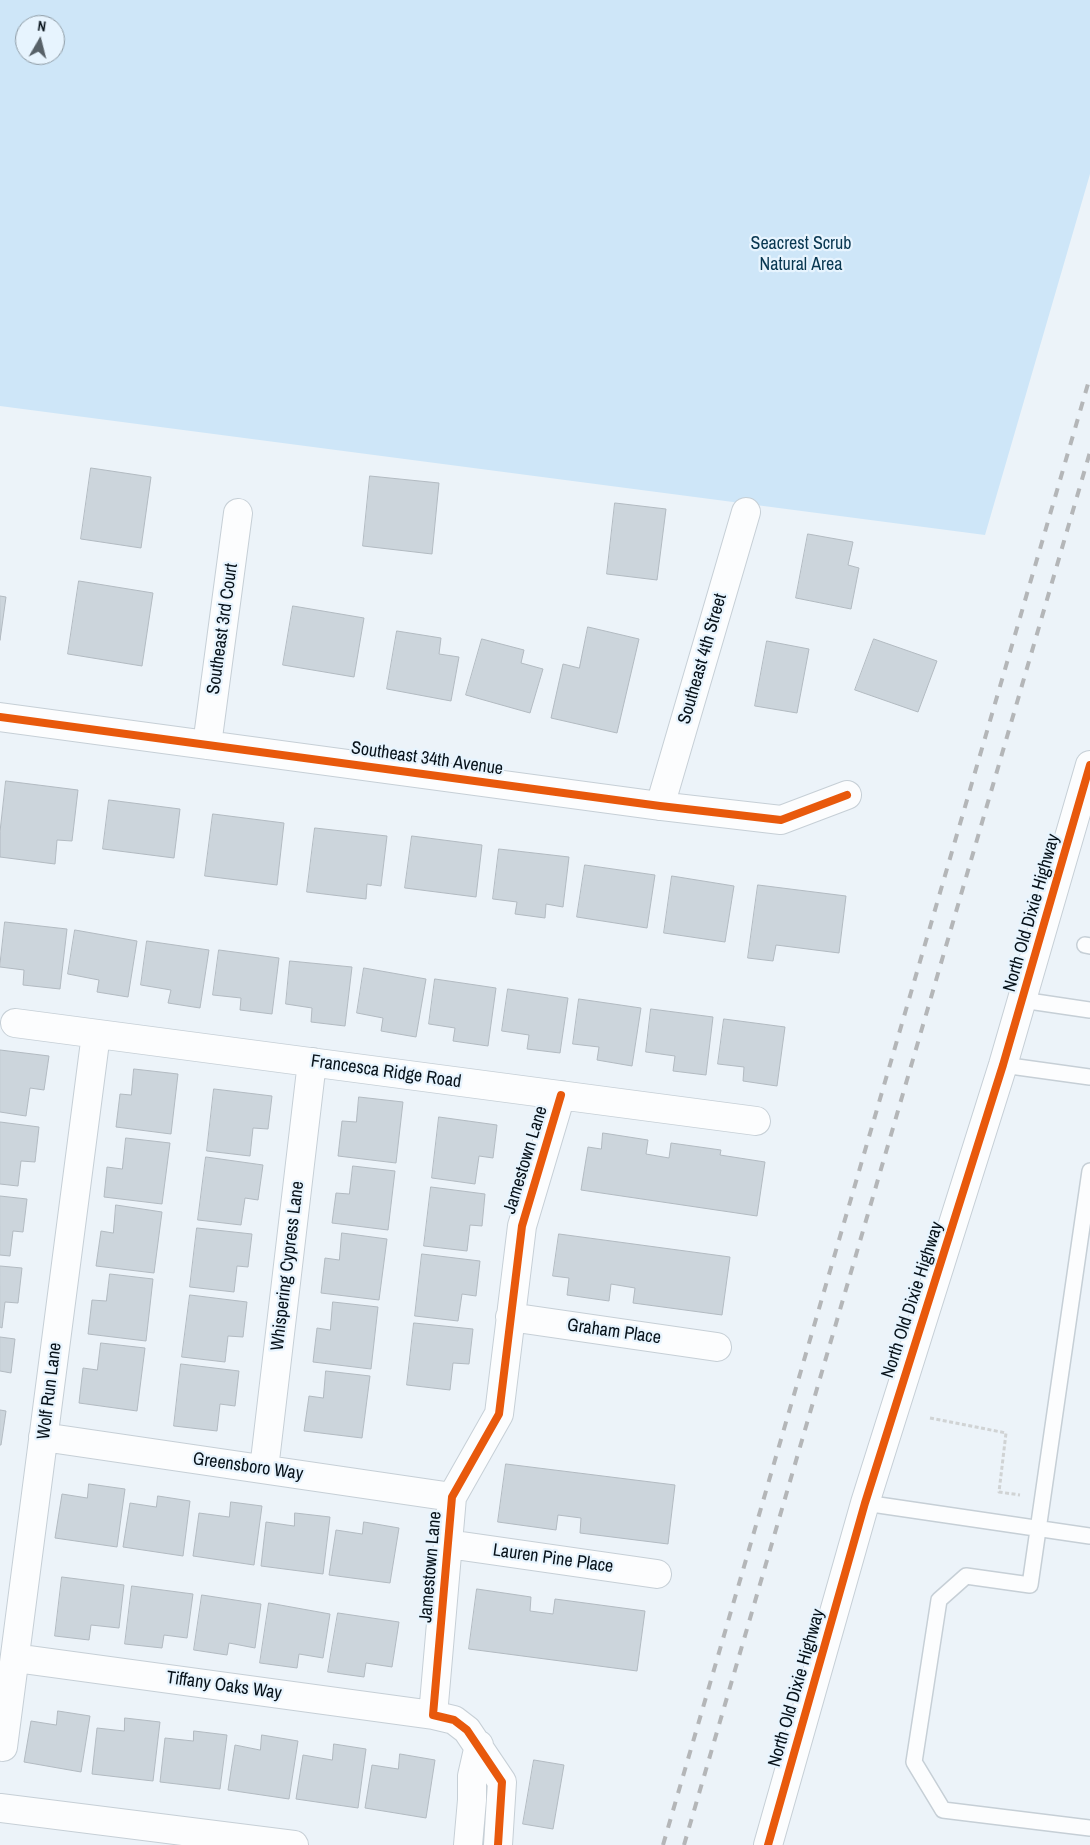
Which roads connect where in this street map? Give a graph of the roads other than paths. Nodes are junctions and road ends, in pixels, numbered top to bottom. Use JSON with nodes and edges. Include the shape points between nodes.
{"nodes":[{"id":1,"x":746,"y":512,"type":"dead end"},
{"id":2,"x":238,"y":513,"type":"dead end"},
{"id":3,"x":0,"y":717,"type":"edge"},
{"id":4,"x":207,"y":744,"type":"junction"},
{"id":5,"x":1090,"y":765,"type":"edge"},
{"id":6,"x":847,"y":795,"type":"dead end"},
{"id":7,"x":660,"y":806,"type":"junction"},
{"id":8,"x":1022,"y":1000,"type":"junction"},
{"id":9,"x":1090,"y":1010,"type":"edge"},
{"id":10,"x":15,"y":1023,"type":"dead end"},
{"id":11,"x":96,"y":1034,"type":"junction"},
{"id":12,"x":312,"y":1062,"type":"junction"},
{"id":13,"x":1003,"y":1065,"type":"junction"},
{"id":14,"x":1090,"y":1077,"type":"edge"},
{"id":15,"x":561,"y":1095,"type":"junction"},
{"id":16,"x":756,"y":1121,"type":"dead end"},
{"id":17,"x":1090,"y":1171,"type":"edge"},
{"id":18,"x":510,"y":1317,"type":"junction"},
{"id":19,"x":717,"y":1347,"type":"dead end"},
{"id":20,"x":43,"y":1437,"type":"junction"},
{"id":21,"x":264,"y":1469,"type":"junction"},
{"id":22,"x":452,"y":1497,"type":"junction"},
{"id":23,"x":865,"y":1503,"type":"junction"},
{"id":24,"x":1039,"y":1528,"type":"junction"},
{"id":25,"x":1090,"y":1536,"type":"edge"},
{"id":26,"x":448,"y":1544,"type":"junction"},
{"id":27,"x":657,"y":1574,"type":"dead end"},
{"id":28,"x":15,"y":1658,"type":"junction"},
{"id":29,"x":432,"y":1715,"type":"junction"},
{"id":30,"x":479,"y":1745,"type":"junction"},
{"id":31,"x":3,"y":1747,"type":"dead end"},
{"id":32,"x":0,"y":1808,"type":"edge"},
{"id":33,"x":1090,"y":1828,"type":"edge"},
{"id":34,"x":294,"y":1845,"type":"edge"},
{"id":35,"x":468,"y":1845,"type":"edge"},
{"id":36,"x":498,"y":1845,"type":"edge"},
{"id":37,"x":768,"y":1845,"type":"edge"}],
"edges":[{"from":1,"to":7,"type":"street","name":"Southeast 4th Street"},
{"from":2,"to":4,"type":"street","name":"Southeast 3rd Court"},
{"from":3,"to":4,"type":"street","name":"Southeast 34th Avenue"},
{"from":4,"to":7,"type":"street","name":"Southeast 34th Avenue"},
{"from":5,"to":8,"type":"street","name":"North Old Dixie Highway"},
{"from":6,"to":7,"type":"street","name":"Southeast 34th Avenue","via":[[780,820]]},
{"from":8,"to":9,"type":"lane"},
{"from":8,"to":13,"type":"street","name":"North Old Dixie Highway"},
{"from":10,"to":11,"type":"street","name":"Francesca Ridge Road"},
{"from":11,"to":12,"type":"street","name":"Francesca Ridge Road"},
{"from":11,"to":20,"type":"street","name":"Wolf Run Lane"},
{"from":12,"to":15,"type":"street","name":"Francesca Ridge Road"},
{"from":12,"to":21,"type":"street","name":"Whispering Cypress Lane"},
{"from":13,"to":14,"type":"lane"},
{"from":13,"to":23,"type":"street","name":"North Old Dixie Highway"},
{"from":15,"to":16,"type":"street","name":"Francesca Ridge Road"},
{"from":15,"to":18,"type":"street","name":"Jamestown Lane","via":[[522,1226]]},
{"from":17,"to":24,"type":"lane"},
{"from":18,"to":19,"type":"street","name":"Graham Place"},
{"from":18,"to":22,"type":"street","name":"Jamestown Lane","via":[[499,1414]]},
{"from":20,"to":21,"type":"street","name":"Greensboro Way"},
{"from":20,"to":28,"type":"street","name":"Wolf Run Lane"},
{"from":21,"to":22,"type":"street","name":"Greensboro Way"},
{"from":22,"to":26,"type":"street","name":"Jamestown Lane"},
{"from":23,"to":24,"type":"lane"},
{"from":23,"to":37,"type":"street","name":"North Old Dixie Highway"},
{"from":24,"to":25,"type":"lane"},
{"from":24,"to":33,"type":"lane","via":[[1030,1585],[966,1576],[939,1600],[914,1762],[943,1810]]},
{"from":26,"to":27,"type":"street","name":"Lauren Pine Place"},
{"from":26,"to":29,"type":"street","name":"Jamestown Lane"},
{"from":28,"to":29,"type":"street","name":"Tiffany Oaks Way"},
{"from":28,"to":31,"type":"street","name":"Wolf Run Lane"},
{"from":29,"to":30,"type":"street","via":[[454,1720]]},
{"from":30,"to":35,"type":"street","via":[[472,1776]]},
{"from":30,"to":36,"type":"street","via":[[502,1782]]},
{"from":32,"to":34,"type":"street"}]}
